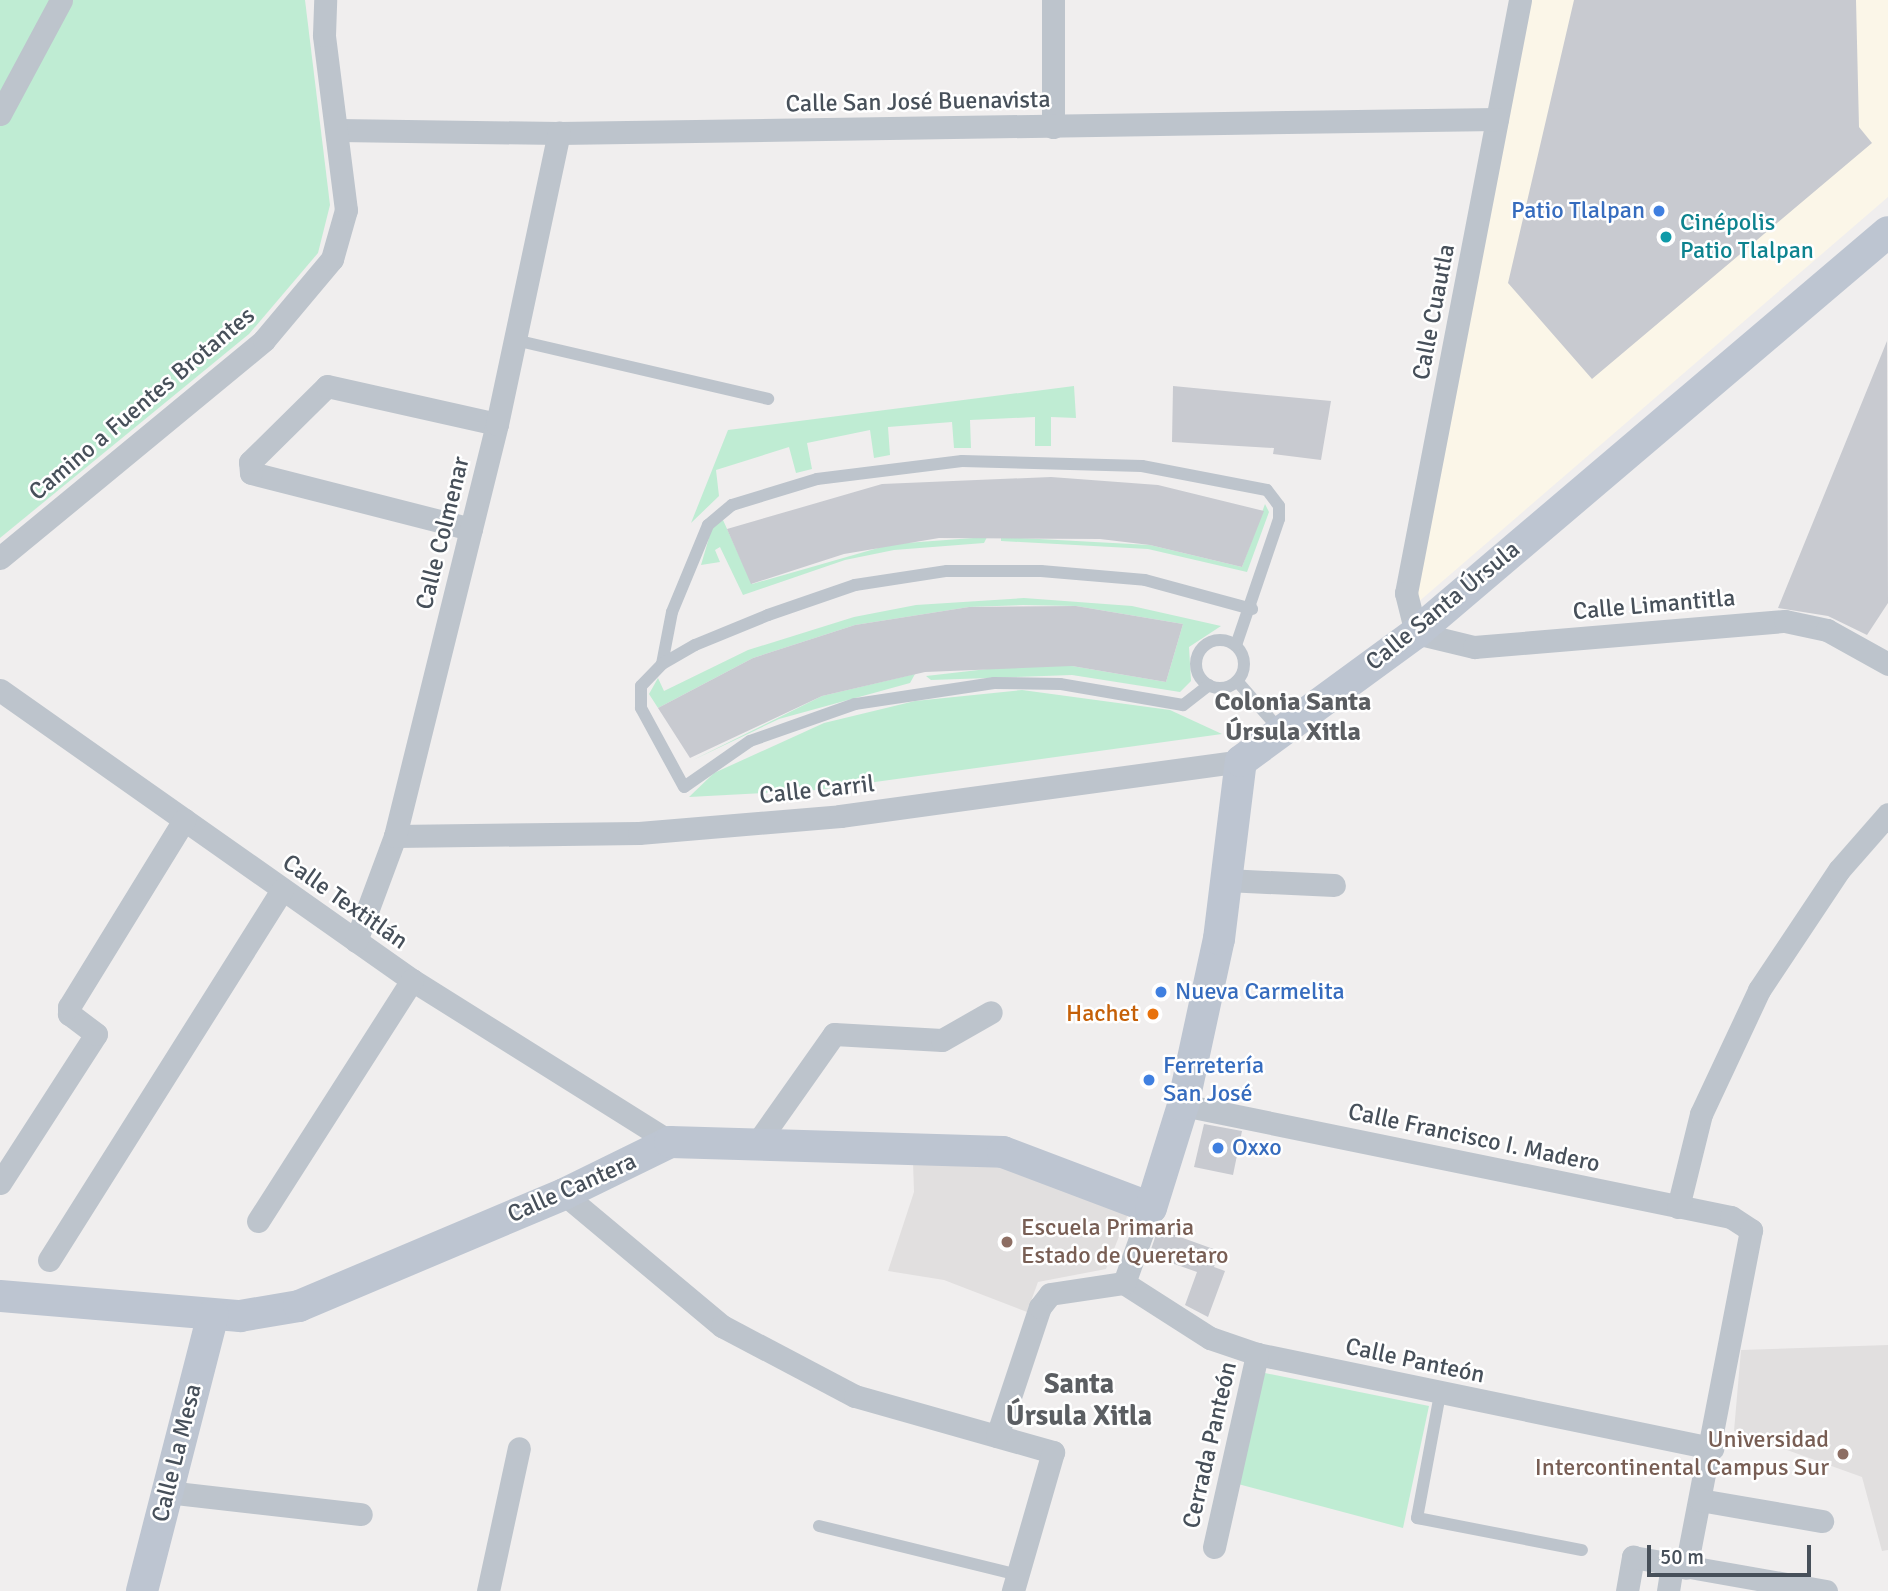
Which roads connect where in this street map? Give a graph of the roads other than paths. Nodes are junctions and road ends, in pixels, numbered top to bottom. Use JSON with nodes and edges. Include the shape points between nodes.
{"nodes":[{"id":1,"x":61,"y":0,"type":"edge"},
{"id":2,"x":325,"y":0,"type":"edge"},
{"id":3,"x":1054,"y":0,"type":"edge"},
{"id":4,"x":1520,"y":0,"type":"edge"},
{"id":5,"x":0,"y":114,"type":"edge"},
{"id":6,"x":1497,"y":120,"type":"junction"},
{"id":7,"x":1053,"y":127,"type":"junction"},
{"id":8,"x":338,"y":130,"type":"junction"},
{"id":9,"x":559,"y":132,"type":"junction"},
{"id":10,"x":1888,"y":232,"type":"edge"},
{"id":11,"x":515,"y":340,"type":"junction"},
{"id":12,"x":768,"y":399,"type":"dead end"},
{"id":13,"x":497,"y":424,"type":"junction"},
{"id":14,"x":471,"y":528,"type":"junction"},
{"id":15,"x":0,"y":558,"type":"edge"},
{"id":16,"x":1252,"y":609,"type":"junction"},
{"id":17,"x":1416,"y":633,"type":"junction"},
{"id":18,"x":1236,"y":645,"type":"junction"},
{"id":19,"x":662,"y":664,"type":"junction"},
{"id":20,"x":1888,"y":664,"type":"edge"},
{"id":21,"x":1237,"y":681,"type":"junction"},
{"id":22,"x":1209,"y":685,"type":"junction"},
{"id":23,"x":0,"y":690,"type":"edge"},
{"id":24,"x":1281,"y":731,"type":"junction"},
{"id":25,"x":1241,"y":761,"type":"junction"},
{"id":26,"x":1888,"y":814,"type":"edge"},
{"id":27,"x":184,"y":820,"type":"junction"},
{"id":28,"x":395,"y":836,"type":"junction"},
{"id":29,"x":1226,"y":880,"type":"junction"},
{"id":30,"x":1334,"y":885,"type":"dead end"},
{"id":31,"x":282,"y":890,"type":"junction"},
{"id":32,"x":356,"y":940,"type":"junction"},
{"id":33,"x":412,"y":980,"type":"junction"},
{"id":34,"x":991,"y":1012,"type":"dead end"},
{"id":35,"x":1183,"y":1105,"type":"junction"},
{"id":36,"x":670,"y":1142,"type":"junction"},
{"id":37,"x":755,"y":1146,"type":"junction"},
{"id":38,"x":0,"y":1183,"type":"edge"},
{"id":39,"x":564,"y":1194,"type":"junction"},
{"id":40,"x":1678,"y":1207,"type":"junction"},
{"id":41,"x":1151,"y":1208,"type":"junction"},
{"id":42,"x":258,"y":1222,"type":"dead end"},
{"id":43,"x":49,"y":1260,"type":"dead end"},
{"id":44,"x":1124,"y":1283,"type":"junction"},
{"id":45,"x":0,"y":1296,"type":"edge"},
{"id":46,"x":213,"y":1315,"type":"junction"},
{"id":47,"x":1257,"y":1354,"type":"junction"},
{"id":48,"x":1440,"y":1394,"type":"junction"},
{"id":49,"x":997,"y":1436,"type":"junction"},
{"id":50,"x":519,"y":1448,"type":"dead end"},
{"id":51,"x":1712,"y":1448,"type":"junction"},
{"id":52,"x":167,"y":1492,"type":"junction"},
{"id":53,"x":1700,"y":1500,"type":"junction"},
{"id":54,"x":361,"y":1514,"type":"dead end"},
{"id":55,"x":1822,"y":1521,"type":"dead end"},
{"id":56,"x":819,"y":1526,"type":"dead end"},
{"id":57,"x":1213,"y":1546,"type":"dead end"},
{"id":58,"x":1582,"y":1550,"type":"dead end"},
{"id":59,"x":1679,"y":1566,"type":"junction"},
{"id":60,"x":1016,"y":1583,"type":"edge"},
{"id":61,"x":142,"y":1591,"type":"edge"},
{"id":62,"x":488,"y":1591,"type":"edge"},
{"id":63,"x":1627,"y":1591,"type":"edge"},
{"id":64,"x":1668,"y":1591,"type":"edge"},
{"id":65,"x":1826,"y":1591,"type":"edge"}],
"edges":[{"from":1,"to":5,"type":"street"},
{"from":2,"to":8,"type":"street","name":"Camino a Fuentes Brotantes","via":[[324,35]]},
{"from":3,"to":7,"type":"street"},
{"from":4,"to":6,"type":"street","name":"Calle Cuautla"},
{"from":6,"to":7,"type":"street","name":"Calle San José Buenavista"},
{"from":6,"to":17,"type":"street","name":"Calle Cuautla","via":[[1406,593]]},
{"from":7,"to":9,"type":"street","name":"Calle San José Buenavista"},
{"from":8,"to":9,"type":"street","name":"Calle San José Buenavista"},
{"from":8,"to":15,"type":"street","name":"Camino a Fuentes Brotantes","via":[[346,211],[332,259],[264,340]]},
{"from":9,"to":11,"type":"street","name":"Calle Colmenar"},
{"from":10,"to":17,"type":"street","name":"Calle Santa Úrsula"},
{"from":11,"to":12,"type":"lane"},
{"from":11,"to":13,"type":"street","name":"Calle Colmenar"},
{"from":13,"to":14,"type":"street","name":"Calle Colmenar"},
{"from":13,"to":14,"type":"street","via":[[327,386],[250,462],[251,473]]},
{"from":14,"to":28,"type":"street","name":"Calle Colmenar"},
{"from":16,"to":18,"type":"lane"},
{"from":16,"to":19,"type":"lane","via":[[1145,580],[1041,571],[947,571],[855,585],[744,625]]},
{"from":16,"to":19,"type":"lane","via":[[1279,519],[1279,506],[1267,490],[1142,466],[962,461],[817,479],[732,505],[708,524],[672,612]]},
{"from":17,"to":20,"type":"street","name":"Calle Limantitla","via":[[1474,647],[1786,621],[1827,630]]},
{"from":17,"to":24,"type":"street","name":"Calle Santa Úrsula"},
{"from":18,"to":21,"type":"lane","via":[[1244,659]]},
{"from":18,"to":22,"type":"lane","via":[[1213,641],[1200,650],[1198,673]]},
{"from":19,"to":22,"type":"lane","via":[[640,686],[641,708],[684,787],[750,741],[855,704],[994,683],[1060,684],[1183,705]]},
{"from":21,"to":22,"type":"lane","via":[[1224,688]]},
{"from":21,"to":24,"type":"lane"},
{"from":23,"to":27,"type":"street","name":"Calle Textitlán"},
{"from":24,"to":25,"type":"street","name":"Calle Santa Úrsula"},
{"from":25,"to":28,"type":"street","name":"Calle Carril","via":[[826,817],[639,833]]},
{"from":25,"to":29,"type":"street"},
{"from":26,"to":40,"type":"street","via":[[1832,880],[1759,990],[1701,1114]]},
{"from":27,"to":31,"type":"street","name":"Calle Textitlán"},
{"from":27,"to":38,"type":"street","via":[[69,1007],[69,1014],[94,1030],[94,1038]]},
{"from":28,"to":32,"type":"street","name":"Calle Colmenar"},
{"from":29,"to":30,"type":"street"},
{"from":29,"to":35,"type":"street","via":[[1219,939]]},
{"from":31,"to":32,"type":"street","name":"Calle Textitlán"},
{"from":31,"to":43,"type":"street"},
{"from":32,"to":33,"type":"street","name":"Calle Textitlán"},
{"from":33,"to":36,"type":"street","name":"Calle Textitlán"},
{"from":33,"to":42,"type":"street"},
{"from":34,"to":37,"type":"street","via":[[942,1040],[834,1034]]},
{"from":35,"to":40,"type":"street","name":"Calle Francisco I. Madero"},
{"from":35,"to":41,"type":"street"},
{"from":36,"to":37,"type":"street","name":"Calle Cantera"},
{"from":36,"to":39,"type":"street","name":"Calle Cantera"},
{"from":37,"to":41,"type":"street","name":"Calle Cantera","via":[[1003,1152]]},
{"from":39,"to":46,"type":"street","name":"Calle Cantera","via":[[299,1306]]},
{"from":39,"to":49,"type":"street","via":[[722,1326],[855,1396]]},
{"from":40,"to":51,"type":"street","name":"Calle Francisco I. Madero","via":[[1731,1217],[1751,1230]]},
{"from":41,"to":44,"type":"street"},
{"from":44,"to":47,"type":"street","name":"Calle Panteón","via":[[1210,1338]]},
{"from":44,"to":49,"type":"street","via":[[1050,1294],[1040,1307]]},
{"from":45,"to":46,"type":"street","name":"Calle Cantera","via":[[104,1300]]},
{"from":46,"to":52,"type":"street","name":"Calle La Mesa"},
{"from":47,"to":48,"type":"street","name":"Calle Panteón"},
{"from":47,"to":57,"type":"street","name":"Cerrada Panteón"},
{"from":48,"to":51,"type":"street","name":"Calle Panteón"},
{"from":48,"to":58,"type":"lane","via":[[1417,1518]]},
{"from":49,"to":60,"type":"street","via":[[1054,1452]]},
{"from":50,"to":62,"type":"street"},
{"from":51,"to":53,"type":"street"},
{"from":52,"to":54,"type":"street"},
{"from":52,"to":61,"type":"street","name":"Calle La Mesa"},
{"from":53,"to":55,"type":"street"},
{"from":53,"to":59,"type":"street"},
{"from":56,"to":60,"type":"lane"},
{"from":59,"to":63,"type":"street","via":[[1633,1558]]},
{"from":59,"to":64,"type":"street"},
{"from":59,"to":65,"type":"street"}]}
